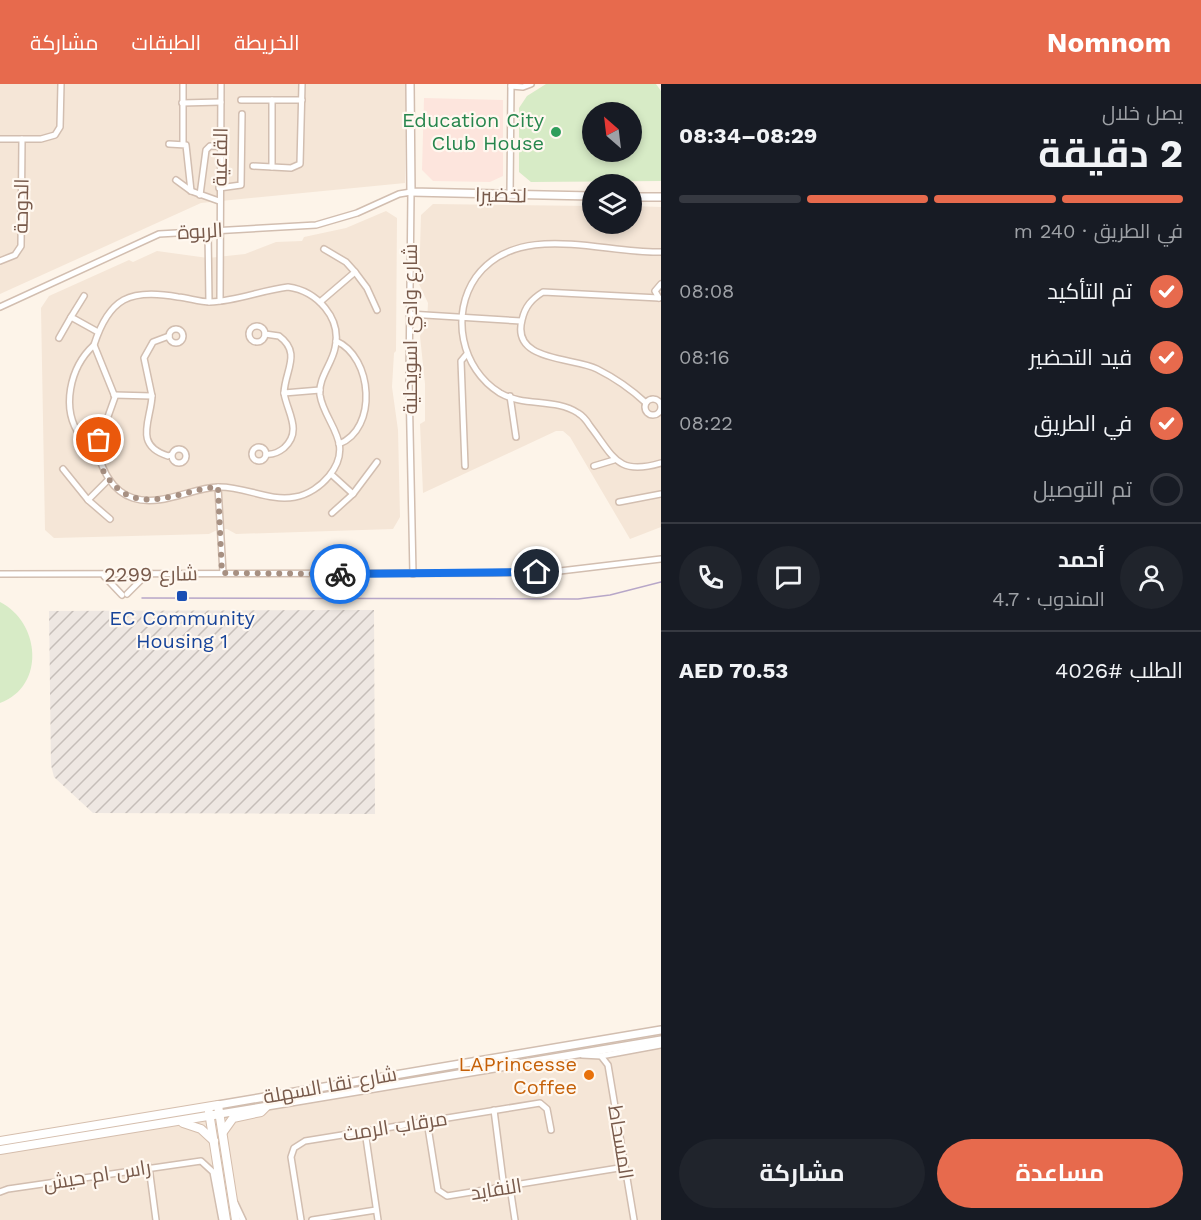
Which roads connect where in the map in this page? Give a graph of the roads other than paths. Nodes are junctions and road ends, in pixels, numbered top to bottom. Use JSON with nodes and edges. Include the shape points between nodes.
{"nodes":[{"id":1,"x":61,"y":84,"type":"edge"},
{"id":2,"x":183,"y":84,"type":"edge"},
{"id":3,"x":221,"y":84,"type":"edge"},
{"id":4,"x":302,"y":84,"type":"edge"},
{"id":5,"x":410,"y":84,"type":"edge"},
{"id":6,"x":531,"y":84,"type":"edge"},
{"id":7,"x":511,"y":85,"type":"edge"},
{"id":8,"x":241,"y":100,"type":"dead end"},
{"id":9,"x":272,"y":100,"type":"junction"},
{"id":10,"x":302,"y":100,"type":"junction"},
{"id":11,"x":221,"y":102,"type":"junction"},
{"id":12,"x":182,"y":103,"type":"junction"},
{"id":13,"x":242,"y":114,"type":"dead end"},
{"id":14,"x":0,"y":139,"type":"edge"},
{"id":15,"x":22,"y":139,"type":"junction"},
{"id":16,"x":169,"y":144,"type":"dead end"},
{"id":17,"x":183,"y":144,"type":"junction"},
{"id":18,"x":220,"y":146,"type":"junction"},
{"id":19,"x":253,"y":166,"type":"dead end"},
{"id":20,"x":272,"y":167,"type":"junction"},
{"id":21,"x":176,"y":180,"type":"dead end"},
{"id":22,"x":219,"y":188,"type":"junction"},
{"id":23,"x":191,"y":191,"type":"junction"},
{"id":24,"x":411,"y":192,"type":"junction"},
{"id":25,"x":200,"y":195,"type":"junction"},
{"id":26,"x":510,"y":195,"type":"junction"},
{"id":27,"x":582,"y":196,"type":"edge"},
{"id":28,"x":642,"y":197,"type":"edge"},
{"id":29,"x":661,"y":197,"type":"edge"},
{"id":30,"x":219,"y":201,"type":"junction"},
{"id":31,"x":219,"y":230,"type":"junction"},
{"id":32,"x":208,"y":231,"type":"junction"},
{"id":33,"x":324,"y":249,"type":"dead end"},
{"id":34,"x":661,"y":252,"type":"edge"},
{"id":35,"x":208,"y":253,"type":"junction"},
{"id":36,"x":219,"y":254,"type":"junction"},
{"id":37,"x":0,"y":261,"type":"edge"},
{"id":38,"x":355,"y":272,"type":"junction"},
{"id":39,"x":661,"y":284,"type":"edge"},
{"id":40,"x":655,"y":291,"type":"junction"},
{"id":41,"x":84,"y":296,"type":"dead end"},
{"id":42,"x":646,"y":298,"type":"junction"},
{"id":43,"x":660,"y":298,"type":"edge"},
{"id":44,"x":220,"y":301,"type":"junction"},
{"id":45,"x":209,"y":302,"type":"junction"},
{"id":46,"x":320,"y":302,"type":"junction"},
{"id":47,"x":0,"y":307,"type":"edge"},
{"id":48,"x":377,"y":310,"type":"dead end"},
{"id":49,"x":409,"y":314,"type":"junction"},
{"id":50,"x":71,"y":317,"type":"junction"},
{"id":51,"x":462,"y":318,"type":"junction"},
{"id":52,"x":521,"y":321,"type":"junction"},
{"id":53,"x":98,"y":332,"type":"junction"},
{"id":54,"x":265,"y":334,"type":"dead end"},
{"id":55,"x":169,"y":336,"type":"dead end"},
{"id":56,"x":59,"y":338,"type":"dead end"},
{"id":57,"x":336,"y":341,"type":"junction"},
{"id":58,"x":94,"y":345,"type":"junction"},
{"id":59,"x":466,"y":355,"type":"junction"},
{"id":60,"x":320,"y":390,"type":"junction"},
{"id":61,"x":285,"y":393,"type":"junction"},
{"id":62,"x":114,"y":396,"type":"junction"},
{"id":63,"x":152,"y":396,"type":"junction"},
{"id":64,"x":510,"y":396,"type":"junction"},
{"id":65,"x":646,"y":403,"type":"junction"},
{"id":66,"x":661,"y":406,"type":"edge"},
{"id":67,"x":516,"y":437,"type":"dead end"},
{"id":68,"x":339,"y":444,"type":"junction"},
{"id":69,"x":96,"y":450,"type":"junction"},
{"id":70,"x":171,"y":454,"type":"dead end"},
{"id":71,"x":266,"y":454,"type":"dead end"},
{"id":72,"x":614,"y":460,"type":"junction"},
{"id":73,"x":377,"y":462,"type":"dead end"},
{"id":74,"x":661,"y":463,"type":"edge"},
{"id":75,"x":465,"y":466,"type":"dead end"},
{"id":76,"x":594,"y":466,"type":"dead end"},
{"id":77,"x":63,"y":469,"type":"dead end"},
{"id":78,"x":331,"y":474,"type":"junction"},
{"id":79,"x":109,"y":479,"type":"junction"},
{"id":80,"x":218,"y":487,"type":"junction"},
{"id":81,"x":353,"y":494,"type":"junction"},
{"id":82,"x":661,"y":494,"type":"edge"},
{"id":83,"x":88,"y":500,"type":"junction"},
{"id":84,"x":618,"y":502,"type":"dead end"},
{"id":85,"x":332,"y":513,"type":"dead end"},
{"id":86,"x":110,"y":519,"type":"dead end"},
{"id":87,"x":661,"y":560,"type":"edge"},
{"id":88,"x":222,"y":573,"type":"junction"},
{"id":89,"x":0,"y":574,"type":"edge"},
{"id":90,"x":413,"y":574,"type":"junction"},
{"id":91,"x":103,"y":575,"type":"junction"},
{"id":92,"x":147,"y":575,"type":"junction"},
{"id":93,"x":661,"y":1030,"type":"edge"},
{"id":94,"x":661,"y":1040,"type":"edge"},
{"id":95,"x":661,"y":1045,"type":"edge"},
{"id":96,"x":615,"y":1053,"type":"junction"},
{"id":97,"x":578,"y":1054,"type":"junction"},
{"id":98,"x":601,"y":1056,"type":"junction"},
{"id":99,"x":608,"y":1065,"type":"junction"},
{"id":100,"x":218,"y":1105,"type":"junction"},
{"id":101,"x":208,"y":1106,"type":"junction"},
{"id":102,"x":266,"y":1107,"type":"junction"},
{"id":103,"x":494,"y":1110,"type":"junction"},
{"id":104,"x":220,"y":1114,"type":"junction"},
{"id":105,"x":210,"y":1116,"type":"junction"},
{"id":106,"x":427,"y":1121,"type":"junction"},
{"id":107,"x":173,"y":1123,"type":"junction"},
{"id":108,"x":552,"y":1130,"type":"dead end"},
{"id":109,"x":365,"y":1131,"type":"junction"},
{"id":110,"x":223,"y":1133,"type":"junction"},
{"id":111,"x":0,"y":1141,"type":"edge"},
{"id":112,"x":214,"y":1141,"type":"junction"},
{"id":113,"x":0,"y":1150,"type":"edge"},
{"id":114,"x":149,"y":1167,"type":"junction"},
{"id":115,"x":625,"y":1167,"type":"junction"},
{"id":116,"x":507,"y":1188,"type":"junction"},
{"id":117,"x":0,"y":1192,"type":"edge"},
{"id":118,"x":232,"y":1198,"type":"junction"},
{"id":119,"x":376,"y":1210,"type":"junction"},
{"id":120,"x":156,"y":1220,"type":"edge"},
{"id":121,"x":224,"y":1220,"type":"edge"},
{"id":122,"x":236,"y":1220,"type":"edge"},
{"id":123,"x":243,"y":1220,"type":"edge"},
{"id":124,"x":301,"y":1220,"type":"edge"},
{"id":125,"x":312,"y":1220,"type":"edge"},
{"id":126,"x":378,"y":1220,"type":"edge"},
{"id":127,"x":515,"y":1220,"type":"edge"},
{"id":128,"x":634,"y":1220,"type":"edge"}],
"edges":[{"from":1,"to":15,"type":"street","via":[[58,131],[47,138]]},
{"from":2,"to":12,"type":"street"},
{"from":3,"to":11,"type":"street","name":"القاعية"},
{"from":4,"to":10,"type":"street"},
{"from":5,"to":24,"type":"street","name":"شارع وادي اسويحلية"},
{"from":6,"to":7,"type":"street"},
{"from":7,"to":26,"type":"street"},
{"from":8,"to":9,"type":"street"},
{"from":9,"to":10,"type":"street"},
{"from":9,"to":20,"type":"street"},
{"from":10,"to":20,"type":"street","via":[[300,164],[291,168]]},
{"from":11,"to":12,"type":"street"},
{"from":11,"to":18,"type":"street","name":"القاعية"},
{"from":12,"to":17,"type":"street"},
{"from":13,"to":22,"type":"street","via":[[242,186]]},
{"from":14,"to":15,"type":"street"},
{"from":15,"to":37,"type":"street","name":"الدوحة","via":[[21,246],[15,255]]},
{"from":16,"to":17,"type":"street"},
{"from":17,"to":23,"type":"street"},
{"from":18,"to":22,"type":"street","name":"القاعية"},
{"from":18,"to":25,"type":"street","via":[[206,150]]},
{"from":19,"to":20,"type":"street"},
{"from":21,"to":23,"type":"street"},
{"from":22,"to":30,"type":"street","name":"القاعية"},
{"from":23,"to":25,"type":"street"},
{"from":24,"to":26,"type":"street","name":"لخضيرا"},
{"from":24,"to":31,"type":"street","name":"الربوة","via":[[316,225]]},
{"from":24,"to":49,"type":"street","name":"شارع وادي اسويحلية"},
{"from":25,"to":30,"type":"street"},
{"from":26,"to":27,"type":"street","name":"لخضيرا"},
{"from":28,"to":29,"type":"street"},
{"from":30,"to":31,"type":"street","name":"القاعية"},
{"from":31,"to":32,"type":"street","name":"الربوة"},
{"from":31,"to":36,"type":"street","name":"القاعية"},
{"from":32,"to":35,"type":"street"},
{"from":32,"to":47,"type":"street","name":"الربوة","via":[[172,232],[147,238]]},
{"from":33,"to":38,"type":"street"},
{"from":34,"to":51,"type":"street","via":[[571,245],[519,247],[494,259],[476,278],[466,297]]},
{"from":35,"to":36,"type":"street"},
{"from":35,"to":45,"type":"street"},
{"from":36,"to":44,"type":"street","name":"القاعية"},
{"from":38,"to":46,"type":"street"},
{"from":38,"to":48,"type":"street"},
{"from":39,"to":40,"type":"street"},
{"from":40,"to":42,"type":"street"},
{"from":40,"to":43,"type":"street"},
{"from":41,"to":50,"type":"street"},
{"from":42,"to":43,"type":"street"},
{"from":42,"to":52,"type":"street","via":[[543,292],[532,298]]},
{"from":44,"to":45,"type":"street"},
{"from":44,"to":46,"type":"street","via":[[288,287],[302,290]]},
{"from":45,"to":53,"type":"street","via":[[156,292],[131,296],[108,313]]},
{"from":46,"to":57,"type":"street","via":[[332,318]]},
{"from":49,"to":51,"type":"street"},
{"from":49,"to":90,"type":"street","name":"شارع وادي اسويحلية"},
{"from":50,"to":53,"type":"street"},
{"from":50,"to":56,"type":"street"},
{"from":51,"to":52,"type":"street"},
{"from":51,"to":59,"type":"street"},
{"from":52,"to":65,"type":"street","via":[[524,340],[532,351],[595,368]]},
{"from":53,"to":58,"type":"street"},
{"from":54,"to":61,"type":"street","via":[[279,336],[291,351]]},
{"from":55,"to":63,"type":"street","via":[[153,342],[144,358]]},
{"from":57,"to":60,"type":"street"},
{"from":57,"to":68,"type":"street","via":[[354,354],[365,388],[363,415],[354,435]]},
{"from":58,"to":62,"type":"street"},
{"from":58,"to":69,"type":"street","via":[[77,364],[70,407],[81,437]]},
{"from":59,"to":64,"type":"street","via":[[489,383]]},
{"from":59,"to":75,"type":"street","via":[[461,361]]},
{"from":60,"to":61,"type":"street"},
{"from":60,"to":68,"type":"street"},
{"from":61,"to":71,"type":"street","via":[[293,421],[292,436],[283,449]]},
{"from":62,"to":63,"type":"street"},
{"from":62,"to":69,"type":"street"},
{"from":63,"to":70,"type":"street","via":[[145,428],[147,437],[156,451]]},
{"from":64,"to":67,"type":"street"},
{"from":64,"to":72,"type":"street","via":[[566,406],[581,414]]},
{"from":65,"to":66,"type":"street","via":[[657,400]]},
{"from":65,"to":66,"type":"street","via":[[648,414],[660,412]]},
{"from":68,"to":78,"type":"street"},
{"from":69,"to":79,"type":"street"},
{"from":72,"to":74,"type":"street","via":[[627,467],[645,468]]},
{"from":72,"to":76,"type":"street"},
{"from":73,"to":81,"type":"street"},
{"from":77,"to":83,"type":"street"},
{"from":78,"to":80,"type":"street","via":[[311,491],[289,498]]},
{"from":78,"to":81,"type":"street"},
{"from":79,"to":80,"type":"street","via":[[122,494],[140,500]]},
{"from":79,"to":83,"type":"street"},
{"from":80,"to":88,"type":"street"},
{"from":81,"to":85,"type":"street"},
{"from":82,"to":84,"type":"street"},
{"from":83,"to":86,"type":"street"},
{"from":87,"to":90,"type":"street","name":"شارع 2299","via":[[560,571]]},
{"from":88,"to":90,"type":"street","name":"شارع 2299"},
{"from":88,"to":92,"type":"street","name":"شارع 2299"},
{"from":89,"to":91,"type":"street","name":"شارع 2299"},
{"from":91,"to":92,"type":"street","name":"شارع 2299"},
{"from":91,"to":92,"type":"street","via":[[124,594]]},
{"from":93,"to":100,"type":"street","name":"شارع نقا السهلة"},
{"from":94,"to":97,"type":"street","name":"شارع نقا السهلة"},
{"from":95,"to":96,"type":"street"},
{"from":96,"to":98,"type":"street"},
{"from":96,"to":99,"type":"street"},
{"from":97,"to":98,"type":"street"},
{"from":97,"to":102,"type":"street","name":"شارع نقا السهلة"},
{"from":98,"to":99,"type":"street","name":"المسحاط"},
{"from":99,"to":115,"type":"street","name":"المسحاط"},
{"from":100,"to":101,"type":"main road","name":"شارع نقا السهلة"},
{"from":100,"to":104,"type":"main road"},
{"from":101,"to":105,"type":"main road"},
{"from":101,"to":111,"type":"main road","name":"شارع نقا السهلة"},
{"from":102,"to":104,"type":"street","name":"شارع نقا السهلة"},
{"from":102,"to":110,"type":"main road","via":[[261,1112],[233,1118]]},
{"from":103,"to":106,"type":"street","name":"مرقاب الرمث"},
{"from":103,"to":108,"type":"street","name":"مرقاب الرمث","via":[[544,1104]]},
{"from":103,"to":116,"type":"street"},
{"from":104,"to":105,"type":"main road","name":"شارع نقا السهلة"},
{"from":104,"to":110,"type":"main road"},
{"from":105,"to":107,"type":"main road","name":"شارع نقا السهلة"},
{"from":105,"to":112,"type":"main road"},
{"from":106,"to":109,"type":"street","name":"مرقاب الرمث"},
{"from":106,"to":116,"type":"street","name":"النفايد","via":[[442,1195]]},
{"from":107,"to":112,"type":"main road","via":[[195,1126]]},
{"from":107,"to":113,"type":"main road","name":"شارع نقا السهلة"},
{"from":109,"to":119,"type":"street"},
{"from":109,"to":124,"type":"street","name":"مرقاب الرمث","via":[[304,1141],[294,1148],[291,1157]]},
{"from":110,"to":118,"type":"main road"},
{"from":112,"to":121,"type":"main road"},
{"from":114,"to":117,"type":"street","name":"راس ام حيش"},
{"from":114,"to":120,"type":"street"},
{"from":114,"to":121,"type":"street","name":"راس ام حيش","via":[[201,1161],[213,1172]]},
{"from":115,"to":116,"type":"street","name":"النفايد"},
{"from":115,"to":128,"type":"street","name":"المسحاط"},
{"from":116,"to":127,"type":"street"},
{"from":118,"to":122,"type":"main road"},
{"from":118,"to":123,"type":"street"},
{"from":119,"to":125,"type":"street"},
{"from":119,"to":126,"type":"street"}]}
